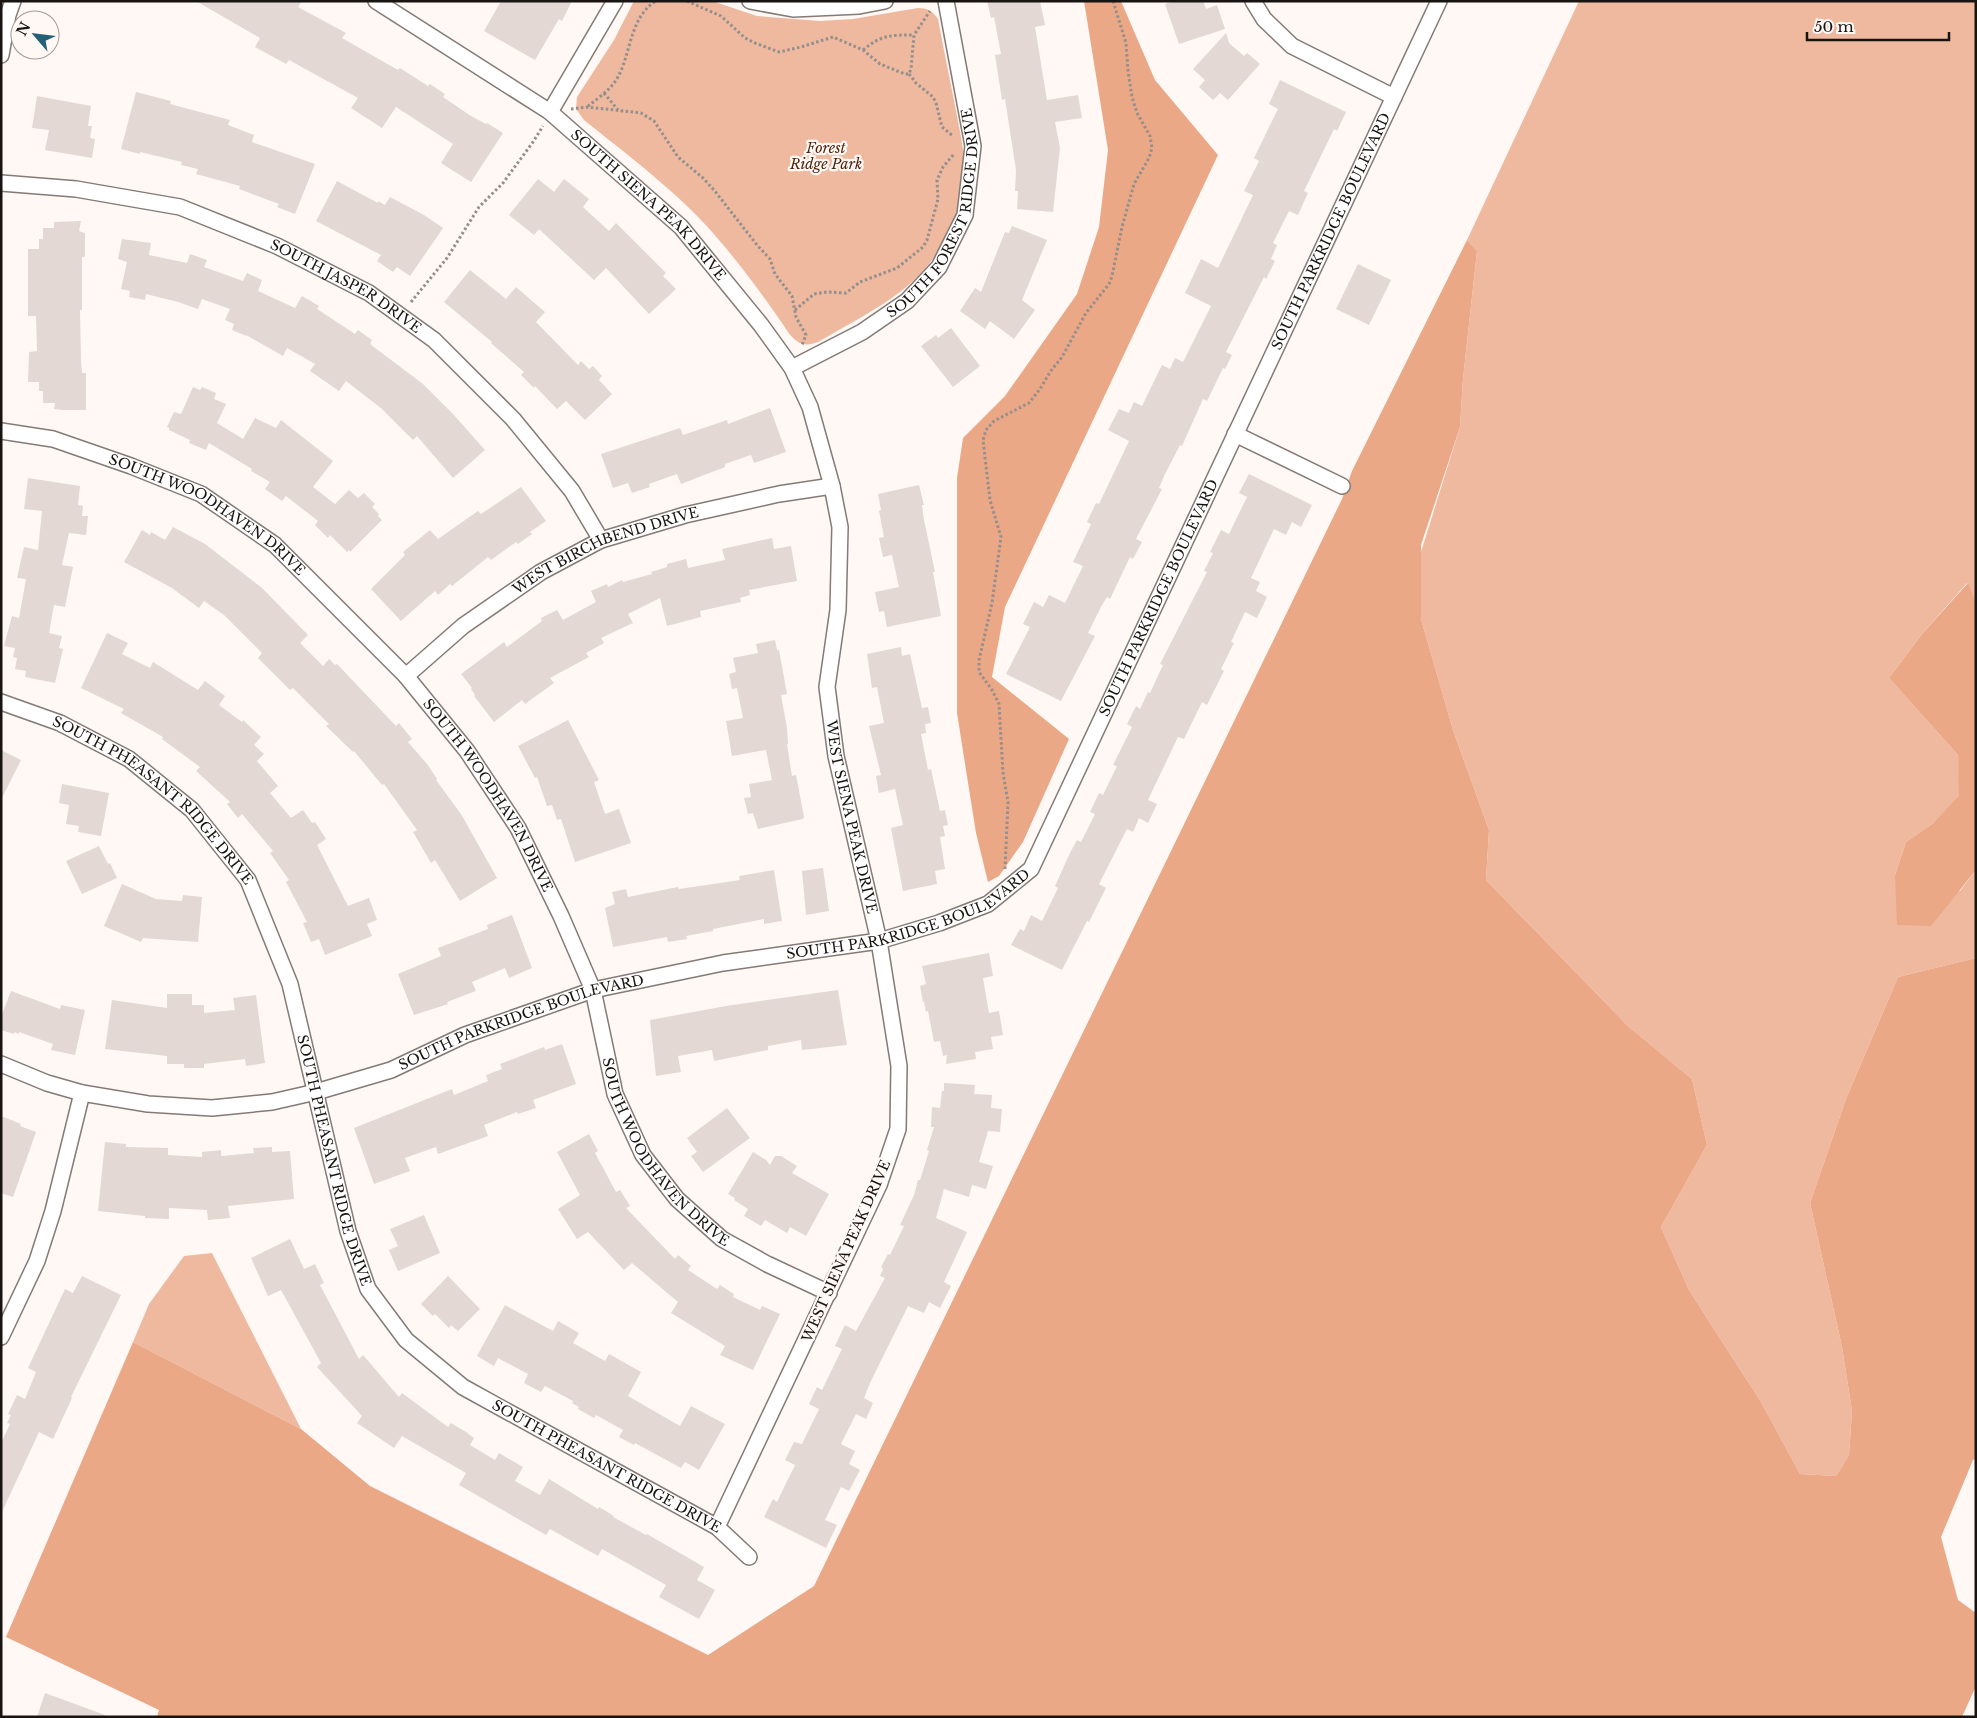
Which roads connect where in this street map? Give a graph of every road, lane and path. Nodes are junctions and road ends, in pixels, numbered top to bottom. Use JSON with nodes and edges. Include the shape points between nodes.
{"nodes":[{"id":1,"x":13,"y":1,"type":"edge"},
{"id":2,"x":376,"y":1,"type":"edge"},
{"id":3,"x":615,"y":1,"type":"edge"},
{"id":4,"x":655,"y":1,"type":"edge"},
{"id":5,"x":687,"y":1,"type":"edge"},
{"id":6,"x":750,"y":1,"type":"edge"},
{"id":7,"x":885,"y":1,"type":"edge"},
{"id":8,"x":946,"y":1,"type":"edge"},
{"id":9,"x":1113,"y":1,"type":"edge"},
{"id":10,"x":1254,"y":1,"type":"edge"},
{"id":11,"x":1439,"y":1,"type":"edge"},
{"id":12,"x":932,"y":8,"type":"dead end"},
{"id":13,"x":914,"y":35,"type":"junction"},
{"id":14,"x":863,"y":50,"type":"junction"},
{"id":15,"x":1,"y":55,"type":"edge"},
{"id":16,"x":909,"y":74,"type":"junction"},
{"id":17,"x":604,"y":93,"type":"junction"},
{"id":18,"x":1394,"y":97,"type":"junction"},
{"id":19,"x":587,"y":107,"type":"junction"},
{"id":20,"x":618,"y":111,"type":"junction"},
{"id":21,"x":550,"y":112,"type":"junction"},
{"id":22,"x":954,"y":138,"type":"dead end"},
{"id":23,"x":955,"y":152,"type":"dead end"},
{"id":24,"x":1,"y":183,"type":"edge"},
{"id":25,"x":795,"y":310,"type":"junction"},
{"id":26,"x":400,"y":316,"type":"junction"},
{"id":27,"x":792,"y":368,"type":"junction"},
{"id":28,"x":1,"y":431,"type":"edge"},
{"id":29,"x":1235,"y":434,"type":"junction"},
{"id":30,"x":832,"y":486,"type":"junction"},
{"id":31,"x":1342,"y":486,"type":"dead end"},
{"id":32,"x":600,"y":540,"type":"junction"},
{"id":33,"x":406,"y":676,"type":"junction"},
{"id":34,"x":1,"y":702,"type":"edge"},
{"id":35,"x":1010,"y":886,"type":"junction"},
{"id":36,"x":879,"y":941,"type":"junction"},
{"id":37,"x":593,"y":990,"type":"junction"},
{"id":38,"x":1,"y":1064,"type":"edge"},
{"id":39,"x":316,"y":1092,"type":"junction"},
{"id":40,"x":82,"y":1093,"type":"junction"},
{"id":41,"x":829,"y":1293,"type":"junction"},
{"id":42,"x":1,"y":1337,"type":"edge"},
{"id":43,"x":717,"y":1527,"type":"junction"},
{"id":44,"x":749,"y":1557,"type":"dead end"}],
"edges":[{"from":1,"to":15,"type":"street"},
{"from":2,"to":21,"type":"street","name":"SOUTH SIENA PEAK DRIVE"},
{"from":3,"to":21,"type":"street"},
{"from":4,"to":17,"type":"path","via":[[641,17],[630,38],[619,74]]},
{"from":5,"to":14,"type":"path","via":[[721,16],[745,38],[779,52],[833,37]]},
{"from":6,"to":7,"type":"street","via":[[793,9],[859,6]]},
{"from":8,"to":27,"type":"street","name":"SOUTH FOREST RIDGE DRIVE","via":[[973,146],[965,215],[939,267],[907,301],[862,332]]},
{"from":9,"to":35,"type":"path","via":[[1126,43],[1132,97],[1150,136],[1152,148],[1134,184],[1109,284],[1086,313],[1062,357],[1029,403],[994,420],[983,440],[990,500],[1001,537],[979,672],[999,704],[1008,802],[1004,864]]},
{"from":10,"to":18,"type":"street","via":[[1264,19],[1292,46]]},
{"from":11,"to":18,"type":"street","name":"SOUTH PARKRIDGE BOULEVARD"},
{"from":12,"to":13,"type":"path"},
{"from":13,"to":14,"type":"path","via":[[888,36]]},
{"from":13,"to":16,"type":"path"},
{"from":14,"to":16,"type":"path","via":[[880,64]]},
{"from":16,"to":22,"type":"path","via":[[933,97],[942,127]]},
{"from":17,"to":19,"type":"path"},
{"from":17,"to":20,"type":"path"},
{"from":18,"to":29,"type":"street","name":"SOUTH PARKRIDGE BOULEVARD"},
{"from":19,"to":20,"type":"path"},
{"from":19,"to":21,"type":"path"},
{"from":20,"to":25,"type":"path","via":[[641,113],[654,121],[678,157],[703,178],[770,259],[775,274],[792,296]]},
{"from":21,"to":26,"type":"path","via":[[503,183],[479,207],[447,258]]},
{"from":21,"to":27,"type":"street","name":"SOUTH SIENA PEAK DRIVE","via":[[682,228],[761,324]]},
{"from":23,"to":25,"type":"path","via":[[938,180],[938,199],[923,247],[898,268],[860,282],[846,293],[814,294]]},
{"from":24,"to":26,"type":"street","name":"SOUTH JASPER DRIVE","via":[[76,189],[180,207],[277,246],[369,293]]},
{"from":25,"to":27,"type":"path","via":[[806,335]]},
{"from":26,"to":32,"type":"street","name":"SOUTH JASPER DRIVE","via":[[434,340],[513,418],[572,491]]},
{"from":27,"to":30,"type":"street","name":"SOUTH SIENA PEAK DRIVE","via":[[810,407]]},
{"from":28,"to":33,"type":"street","name":"SOUTH WOODHAVEN DRIVE","via":[[53,439],[201,494],[275,545]]},
{"from":29,"to":31,"type":"street"},
{"from":29,"to":35,"type":"street","name":"SOUTH PARKRIDGE BOULEVARD","via":[[1031,869]]},
{"from":30,"to":32,"type":"street","name":"WEST BIRCHBEND DRIVE","via":[[694,513]]},
{"from":30,"to":36,"type":"street","name":"WEST SIENA PEAK DRIVE","via":[[840,527],[838,610],[828,687],[836,756]]},
{"from":32,"to":33,"type":"street","name":"WEST BIRCHBEND DRIVE","via":[[542,572],[463,626]]},
{"from":33,"to":37,"type":"street","name":"SOUTH WOODHAVEN DRIVE","via":[[467,751],[518,828]]},
{"from":34,"to":39,"type":"street","name":"SOUTH PHEASANT RIDGE DRIVE","via":[[60,723],[129,759],[199,818],[248,880],[290,984]]},
{"from":35,"to":36,"type":"street","name":"SOUTH PARKRIDGE BOULEVARD","via":[[988,904],[939,924]]},
{"from":36,"to":37,"type":"street","name":"SOUTH PARKRIDGE BOULEVARD","via":[[723,963]]},
{"from":36,"to":41,"type":"street","name":"WEST SIENA PEAK DRIVE","via":[[898,1066],[898,1129],[879,1185]]},
{"from":37,"to":39,"type":"street","name":"SOUTH PARKRIDGE BOULEVARD","via":[[465,1035],[391,1070]]},
{"from":37,"to":41,"type":"street","name":"SOUTH WOODHAVEN DRIVE","via":[[615,1094],[643,1154],[677,1199],[722,1238],[767,1264]]},
{"from":38,"to":40,"type":"street","name":"SOUTH PARKRIDGE BOULEVARD"},
{"from":39,"to":40,"type":"street","name":"SOUTH PARKRIDGE BOULEVARD","via":[[272,1102],[212,1108],[148,1104]]},
{"from":39,"to":43,"type":"street","name":"SOUTH PHEASANT RIDGE DRIVE","via":[[348,1231],[368,1289],[406,1340],[462,1387]]},
{"from":40,"to":42,"type":"street","via":[[53,1211],[37,1261]]},
{"from":41,"to":43,"type":"street","name":"WEST SIENA PEAK DRIVE"},
{"from":43,"to":44,"type":"street","name":"SOUTH PHEASANT RIDGE DRIVE"}]}
